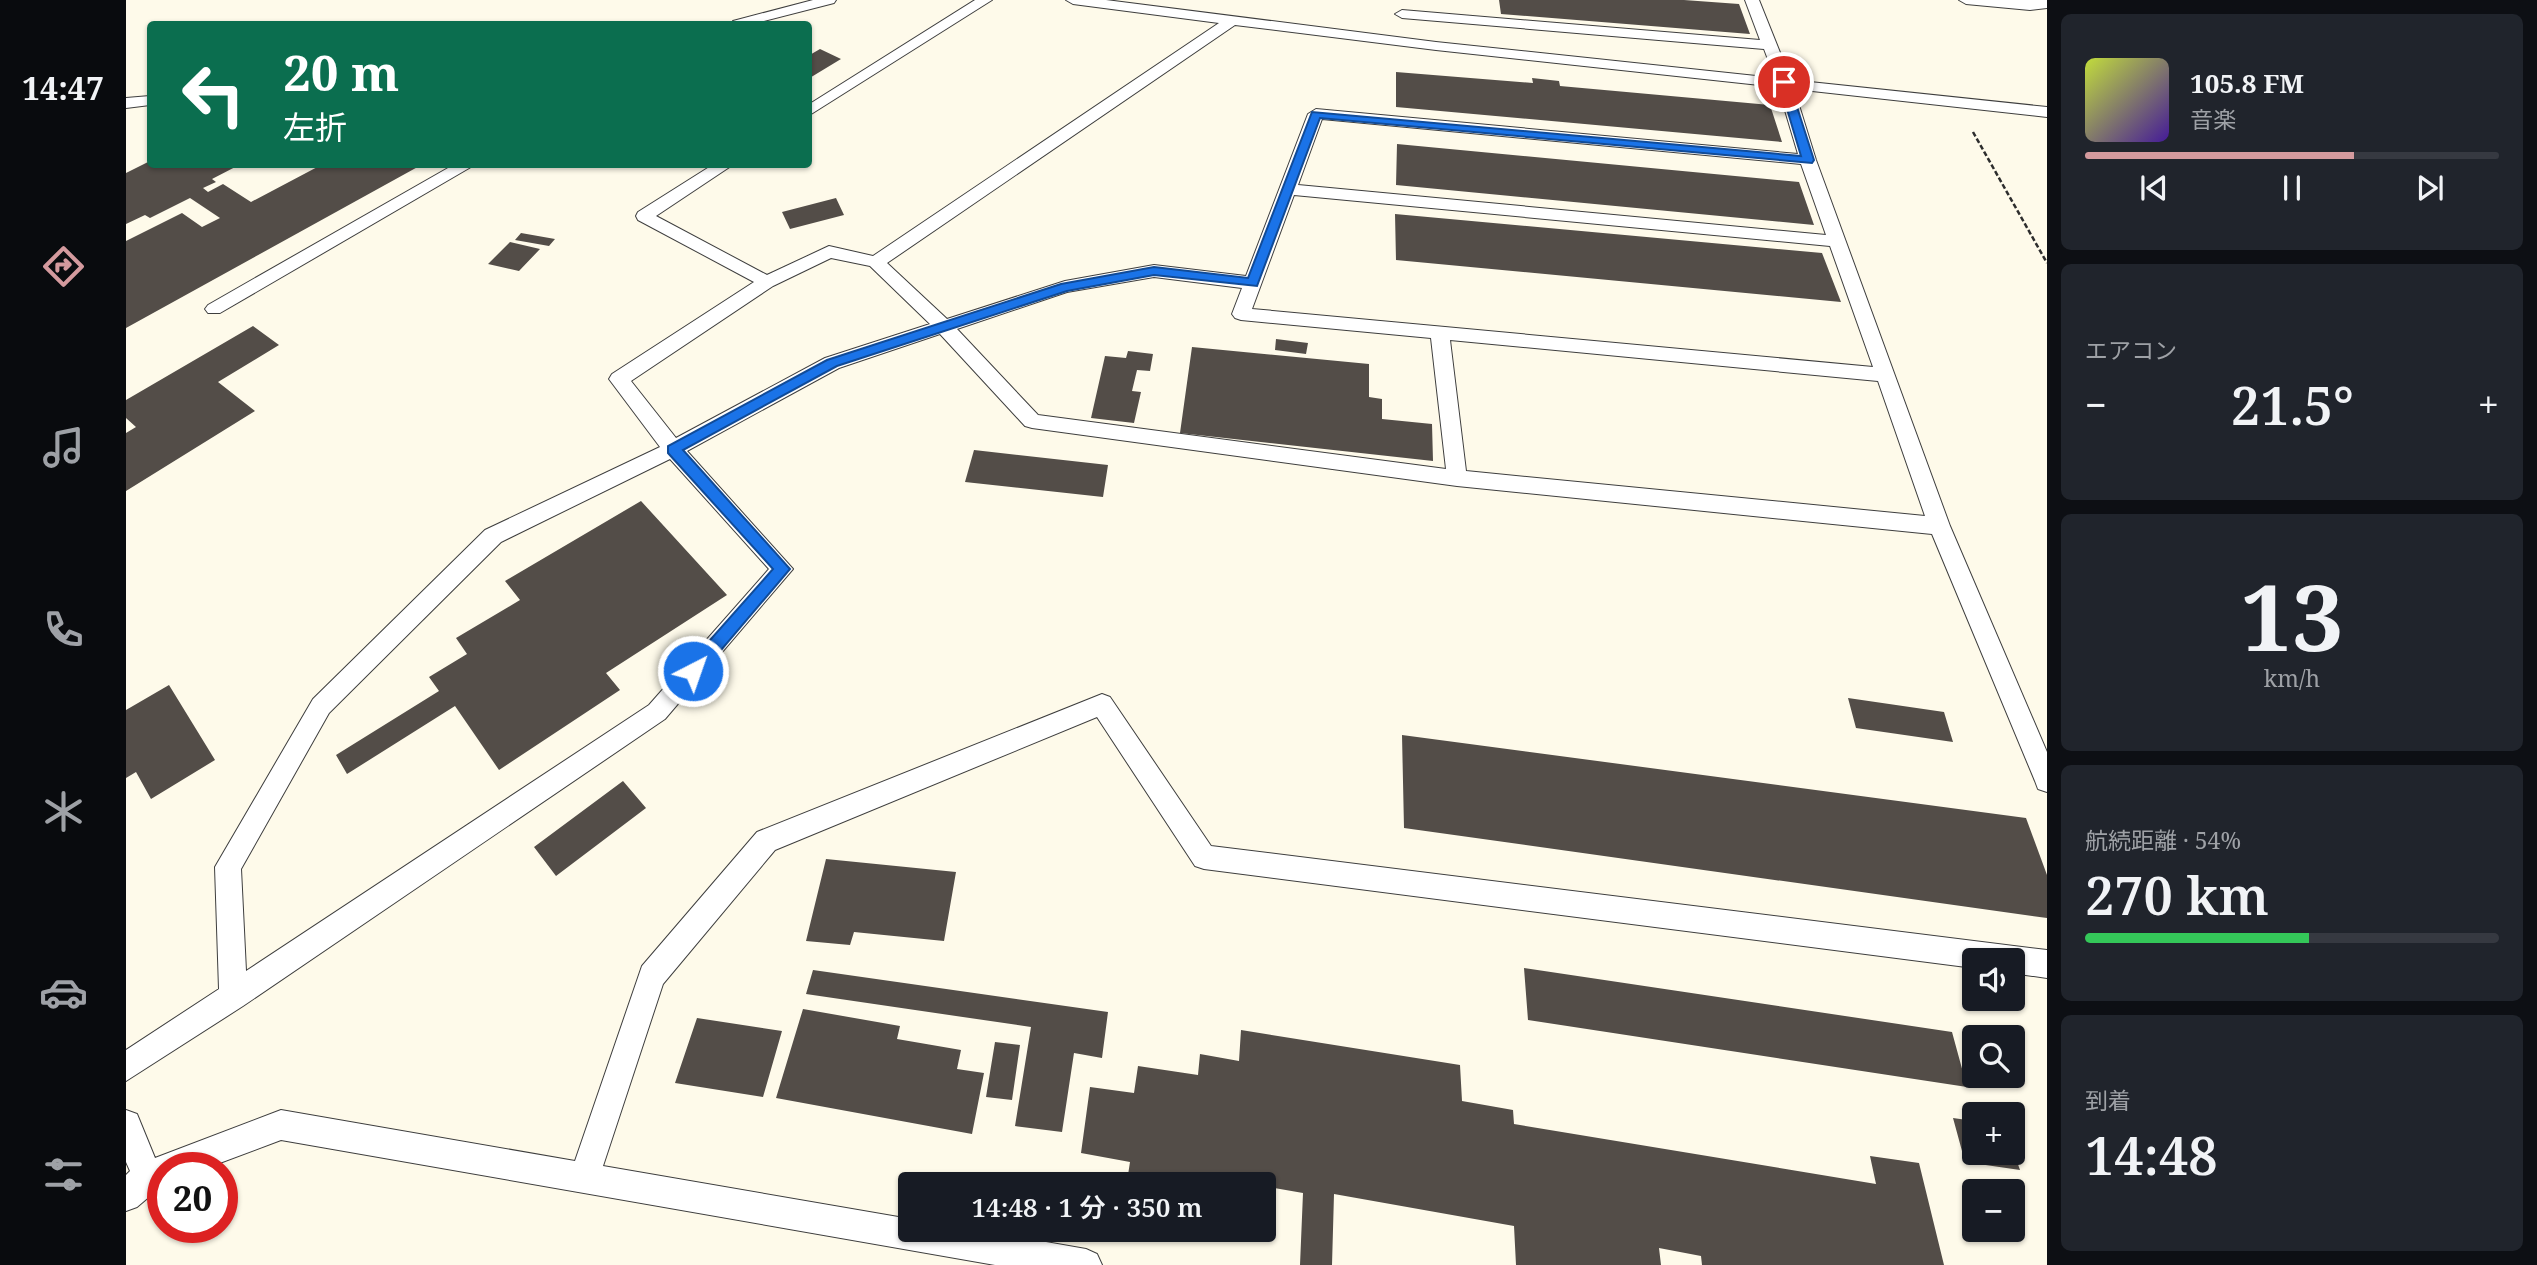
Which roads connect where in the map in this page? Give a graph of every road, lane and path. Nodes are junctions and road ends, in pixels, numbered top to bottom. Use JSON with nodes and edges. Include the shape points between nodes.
{"nodes":[{"id":1,"x":830,"y":0,"type":"edge"},
{"id":2,"x":985,"y":0,"type":"edge"},
{"id":3,"x":1073,"y":0,"type":"edge"},
{"id":4,"x":1752,"y":0,"type":"edge"},
{"id":5,"x":1966,"y":0,"type":"edge"},
{"id":6,"x":2047,"y":4,"type":"edge"},
{"id":7,"x":1233,"y":20,"type":"junction"},
{"id":8,"x":750,"y":21,"type":"edge"},
{"id":9,"x":1770,"y":45,"type":"junction"},
{"id":10,"x":1436,"y":47,"type":"junction"},
{"id":11,"x":1784,"y":82,"type":"junction"},
{"id":12,"x":147,"y":101,"type":"edge"},
{"id":13,"x":126,"y":103,"type":"edge"},
{"id":14,"x":1957,"y":104,"type":"junction"},
{"id":15,"x":812,"y":109,"type":"edge"},
{"id":16,"x":2047,"y":112,"type":"edge"},
{"id":17,"x":1808,"y":160,"type":"junction"},
{"id":18,"x":461,"y":168,"type":"edge"},
{"id":19,"x":720,"y":168,"type":"edge"},
{"id":20,"x":1288,"y":189,"type":"junction"},
{"id":21,"x":1837,"y":241,"type":"junction"},
{"id":22,"x":876,"y":262,"type":"junction"},
{"id":23,"x":2047,"y":263,"type":"edge"},
{"id":24,"x":767,"y":282,"type":"junction"},
{"id":25,"x":1252,"y":283,"type":"junction"},
{"id":26,"x":214,"y":309,"type":"dead end"},
{"id":27,"x":944,"y":327,"type":"junction"},
{"id":28,"x":1440,"y":333,"type":"junction"},
{"id":29,"x":1885,"y":375,"type":"junction"},
{"id":30,"x":673,"y":449,"type":"junction"},
{"id":31,"x":1457,"y":478,"type":"junction"},
{"id":32,"x":1939,"y":526,"type":"junction"},
{"id":33,"x":2047,"y":781,"type":"edge"},
{"id":34,"x":2047,"y":964,"type":"edge"},
{"id":35,"x":233,"y":996,"type":"junction"},
{"id":36,"x":126,"y":1067,"type":"edge"},
{"id":37,"x":126,"y":1125,"type":"edge"},
{"id":38,"x":214,"y":1152,"type":"edge"},
{"id":39,"x":147,"y":1169,"type":"edge"},
{"id":40,"x":584,"y":1178,"type":"junction"},
{"id":41,"x":1086,"y":1265,"type":"edge"}],
"edges":[{"from":1,"to":8,"type":"lane"},
{"from":2,"to":15,"type":"lane"},
{"from":3,"to":7,"type":"lane"},
{"from":4,"to":9,"type":"lane"},
{"from":5,"to":6,"type":"lane"},
{"from":7,"to":10,"type":"lane"},
{"from":7,"to":22,"type":"lane"},
{"from":9,"to":10,"type":"lane","via":[[1398,10]]},
{"from":9,"to":11,"type":"lane"},
{"from":10,"to":11,"type":"lane"},
{"from":11,"to":14,"type":"lane"},
{"from":11,"to":17,"type":"lane"},
{"from":12,"to":13,"type":"lane"},
{"from":14,"to":16,"type":"lane"},
{"from":14,"to":23,"type":"path"},
{"from":17,"to":20,"type":"lane","via":[[1316,114]]},
{"from":17,"to":21,"type":"lane"},
{"from":18,"to":26,"type":"lane"},
{"from":19,"to":24,"type":"lane","via":[[644,216]]},
{"from":20,"to":21,"type":"lane"},
{"from":20,"to":25,"type":"lane"},
{"from":21,"to":29,"type":"lane"},
{"from":22,"to":24,"type":"lane","via":[[829,252]]},
{"from":22,"to":27,"type":"lane"},
{"from":24,"to":30,"type":"lane","via":[[619,379]]},
{"from":25,"to":27,"type":"lane","via":[[1154,271],[1065,287]]},
{"from":25,"to":28,"type":"lane","via":[[1241,314]]},
{"from":27,"to":30,"type":"lane","via":[[832,363]]},
{"from":27,"to":31,"type":"lane","via":[[1032,421]]},
{"from":28,"to":29,"type":"lane"},
{"from":28,"to":31,"type":"lane"},
{"from":29,"to":32,"type":"lane"},
{"from":30,"to":35,"type":"lane","via":[[493,536],[321,706],[228,867]]},
{"from":30,"to":35,"type":"lane","via":[[782,569],[657,712]]},
{"from":31,"to":32,"type":"lane"},
{"from":32,"to":33,"type":"lane"},
{"from":34,"to":40,"type":"lane","via":[[1204,858],[1102,704],[766,841],[652,976]]},
{"from":35,"to":36,"type":"lane"},
{"from":37,"to":39,"type":"lane"},
{"from":38,"to":40,"type":"lane","via":[[281,1125]]},
{"from":40,"to":41,"type":"lane"}]}
